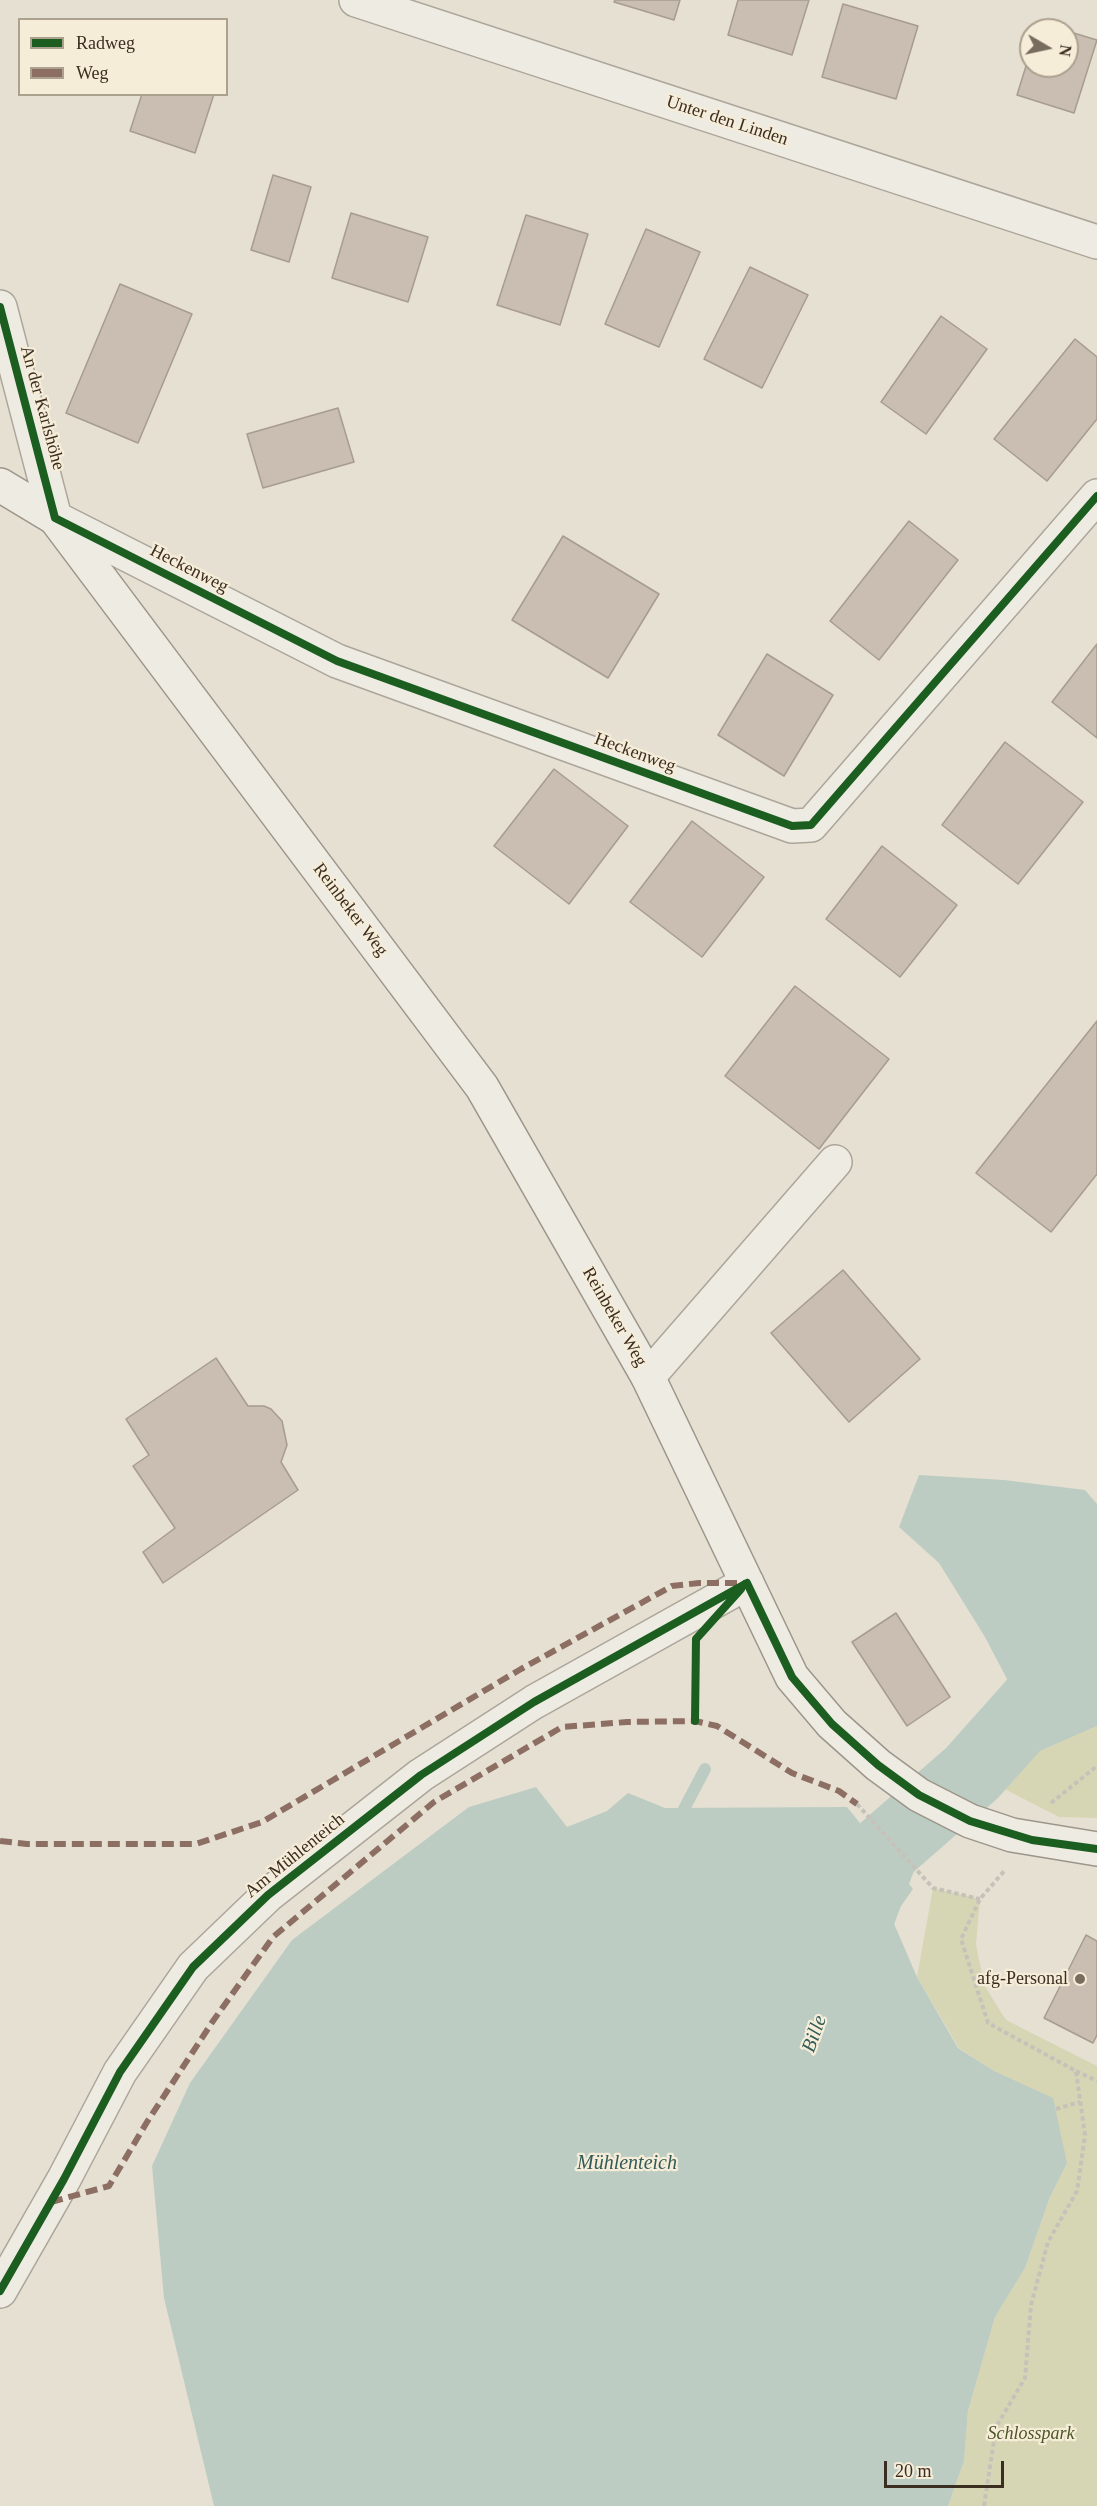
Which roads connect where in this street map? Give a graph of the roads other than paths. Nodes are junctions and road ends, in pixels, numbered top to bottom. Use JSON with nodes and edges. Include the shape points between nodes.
{"nodes":[{"id":1,"x":356,"y":0,"type":"edge"},
{"id":2,"x":1097,"y":242,"type":"edge"},
{"id":3,"x":0,"y":307,"type":"edge"},
{"id":4,"x":0,"y":485,"type":"edge"},
{"id":5,"x":1097,"y":496,"type":"edge"},
{"id":6,"x":55,"y":518,"type":"junction"},
{"id":7,"x":835,"y":1162,"type":"dead end"},
{"id":8,"x":648,"y":1377,"type":"junction"},
{"id":9,"x":747,"y":1583,"type":"junction"},
{"id":10,"x":1097,"y":1850,"type":"edge"},
{"id":11,"x":0,"y":2291,"type":"edge"}],
"edges":[{"from":1,"to":2,"type":"street","name":"Unter den Linden"},
{"from":3,"to":6,"type":"street","name":"An der Karlshöhe"},
{"from":4,"to":6,"type":"street","name":"Reinbeker Weg"},
{"from":5,"to":6,"type":"street","name":"Heckenweg","via":[[811,825],[792,826],[337,661]]},
{"from":6,"to":8,"type":"street","name":"Reinbeker Weg","via":[[483,1087]]},
{"from":7,"to":8,"type":"street","name":"Reinbeker Weg"},
{"from":8,"to":9,"type":"street","name":"Reinbeker Weg"},
{"from":9,"to":10,"type":"street","name":"Reinbeker Weg","via":[[792,1677],[832,1724],[878,1765],[919,1795],[970,1821],[1022,1837]]},
{"from":9,"to":11,"type":"street","name":"Am Mühlenteich","via":[[534,1702],[421,1775],[268,1895],[193,1967],[120,2072]]}]}
